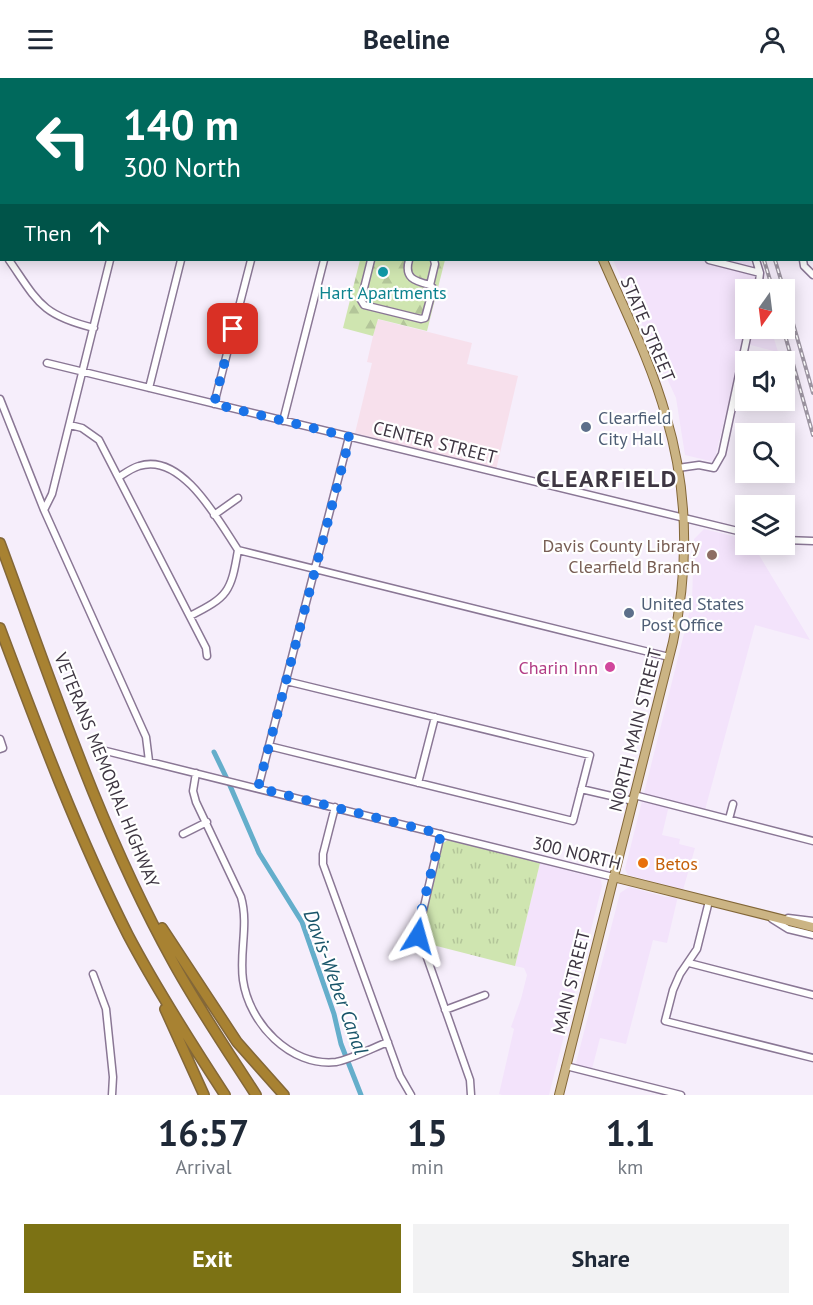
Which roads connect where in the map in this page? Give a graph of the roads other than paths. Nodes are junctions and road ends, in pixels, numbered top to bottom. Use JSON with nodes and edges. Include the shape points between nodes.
{"nodes":[{"id":1,"x":10,"y":261,"type":"edge"},
{"id":2,"x":110,"y":261,"type":"edge"},
{"id":3,"x":181,"y":261,"type":"edge"},
{"id":4,"x":251,"y":261,"type":"edge"},
{"id":5,"x":324,"y":261,"type":"edge"},
{"id":6,"x":371,"y":261,"type":"edge"},
{"id":7,"x":409,"y":261,"type":"edge"},
{"id":8,"x":434,"y":261,"type":"edge"},
{"id":9,"x":603,"y":261,"type":"edge"},
{"id":10,"x":713,"y":261,"type":"edge"},
{"id":11,"x":756,"y":261,"type":"edge"},
{"id":12,"x":803,"y":261,"type":"edge"},
{"id":13,"x":760,"y":273,"type":"junction"},
{"id":14,"x":813,"y":275,"type":"edge"},
{"id":15,"x":759,"y":279,"type":"edge"},
{"id":16,"x":430,"y":285,"type":"junction"},
{"id":17,"x":94,"y":328,"type":"junction"},
{"id":18,"x":747,"y":339,"type":"edge"},
{"id":19,"x":47,"y":363,"type":"dead end"},
{"id":20,"x":83,"y":372,"type":"junction"},
{"id":21,"x":148,"y":388,"type":"junction"},
{"id":22,"x":0,"y":399,"type":"edge"},
{"id":23,"x":214,"y":404,"type":"junction"},
{"id":24,"x":283,"y":421,"type":"junction"},
{"id":25,"x":70,"y":425,"type":"junction"},
{"id":26,"x":350,"y":437,"type":"junction"},
{"id":27,"x":678,"y":468,"type":"junction"},
{"id":28,"x":119,"y":477,"type":"junction"},
{"id":29,"x":238,"y":498,"type":"dead end"},
{"id":30,"x":44,"y":510,"type":"junction"},
{"id":31,"x":214,"y":515,"type":"junction"},
{"id":32,"x":683,"y":518,"type":"junction"},
{"id":33,"x":735,"y":530,"type":"edge"},
{"id":34,"x":795,"y":540,"type":"edge"},
{"id":35,"x":813,"y":541,"type":"edge"},
{"id":36,"x":0,"y":543,"type":"edge"},
{"id":37,"x":238,"y":550,"type":"junction"},
{"id":38,"x":684,"y":553,"type":"joint"},
{"id":39,"x":315,"y":569,"type":"junction"},
{"id":40,"x":190,"y":616,"type":"junction"},
{"id":41,"x":0,"y":628,"type":"edge"},
{"id":42,"x":207,"y":656,"type":"dead end"},
{"id":43,"x":669,"y":657,"type":"junction"},
{"id":44,"x":286,"y":681,"type":"junction"},
{"id":45,"x":435,"y":717,"type":"junction"},
{"id":46,"x":0,"y":739,"type":"edge"},
{"id":47,"x":269,"y":746,"type":"junction"},
{"id":48,"x":0,"y":749,"type":"edge"},
{"id":49,"x":98,"y":749,"type":"dead end"},
{"id":50,"x":149,"y":761,"type":"junction"},
{"id":51,"x":196,"y":773,"type":"junction"},
{"id":52,"x":418,"y":783,"type":"junction"},
{"id":53,"x":258,"y":788,"type":"junction"},
{"id":54,"x":581,"y":789,"type":"junction"},
{"id":55,"x":633,"y":798,"type":"junction"},
{"id":56,"x":733,"y":804,"type":"dead end"},
{"id":57,"x":334,"y":807,"type":"junction"},
{"id":58,"x":729,"y":819,"type":"junction"},
{"id":59,"x":207,"y":822,"type":"junction"},
{"id":60,"x":183,"y":834,"type":"dead end"},
{"id":61,"x":441,"y":834,"type":"junction"},
{"id":62,"x":813,"y":841,"type":"edge"},
{"id":63,"x":614,"y":877,"type":"junction"},
{"id":64,"x":138,"y":893,"type":"junction"},
{"id":65,"x":709,"y":901,"type":"junction"},
{"id":66,"x":767,"y":916,"type":"junction"},
{"id":67,"x":813,"y":921,"type":"edge"},
{"id":68,"x":813,"y":927,"type":"edge"},
{"id":69,"x":813,"y":935,"type":"edge"},
{"id":70,"x":689,"y":963,"type":"junction"},
{"id":71,"x":146,"y":968,"type":"junction"},
{"id":72,"x":93,"y":974,"type":"dead end"},
{"id":73,"x":485,"y":995,"type":"dead end"},
{"id":74,"x":813,"y":995,"type":"edge"},
{"id":75,"x":445,"y":1010,"type":"junction"},
{"id":76,"x":388,"y":1042,"type":"junction"},
{"id":77,"x":813,"y":1058,"type":"edge"},
{"id":78,"x":566,"y":1066,"type":"junction"},
{"id":79,"x":112,"y":1095,"type":"edge"},
{"id":80,"x":204,"y":1095,"type":"edge"},
{"id":81,"x":225,"y":1095,"type":"edge"},
{"id":82,"x":256,"y":1095,"type":"edge"},
{"id":83,"x":284,"y":1095,"type":"edge"},
{"id":84,"x":411,"y":1095,"type":"edge"},
{"id":85,"x":471,"y":1095,"type":"edge"},
{"id":86,"x":558,"y":1095,"type":"edge"},
{"id":87,"x":681,"y":1095,"type":"edge"}],
"edges":[{"from":1,"to":17,"type":"street","via":[[45,309]]},
{"from":2,"to":17,"type":"street"},
{"from":3,"to":21,"type":"street"},
{"from":4,"to":23,"type":"street"},
{"from":5,"to":24,"type":"street"},
{"from":6,"to":16,"type":"street","via":[[361,300],[364,305],[425,318],[433,288]]},
{"from":7,"to":16,"type":"street","via":[[410,277]]},
{"from":8,"to":16,"type":"street"},
{"from":9,"to":27,"type":"main road","name":"STATE STREET","via":[[657,389]]},
{"from":10,"to":13,"type":"street"},
{"from":11,"to":13,"type":"street"},
{"from":12,"to":14,"type":"street"},
{"from":13,"to":15,"type":"street"},
{"from":17,"to":20,"type":"street"},
{"from":18,"to":27,"type":"street","via":[[722,454],[714,468]]},
{"from":19,"to":20,"type":"street","name":"CENTER STREET"},
{"from":20,"to":21,"type":"street","name":"CENTER STREET"},
{"from":20,"to":25,"type":"street"},
{"from":21,"to":23,"type":"street","name":"CENTER STREET"},
{"from":22,"to":30,"type":"street"},
{"from":23,"to":24,"type":"street","name":"CENTER STREET"},
{"from":24,"to":26,"type":"street","name":"CENTER STREET"},
{"from":25,"to":28,"type":"street","via":[[99,440]]},
{"from":25,"to":30,"type":"street"},
{"from":26,"to":32,"type":"street","name":"CENTER STREET"},
{"from":26,"to":39,"type":"street"},
{"from":27,"to":32,"type":"main road","name":"STATE STREET"},
{"from":28,"to":31,"type":"street","via":[[144,465],[170,469],[184,476]]},
{"from":28,"to":40,"type":"street"},
{"from":29,"to":31,"type":"street"},
{"from":30,"to":50,"type":"street","via":[[146,737]]},
{"from":31,"to":37,"type":"street"},
{"from":32,"to":33,"type":"street","name":"CENTER STREET"},
{"from":32,"to":38,"type":"main road","name":"STATE STREET"},
{"from":34,"to":35,"type":"street"},
{"from":36,"to":64,"type":"highway","name":"VETERANS MEMORIAL HIGHWAY","via":[[75,743]]},
{"from":37,"to":39,"type":"street"},
{"from":37,"to":40,"type":"street","via":[[227,592],[216,603]]},
{"from":38,"to":43,"type":"main road","name":"NORTH MAIN STREET","via":[[680,603]]},
{"from":39,"to":43,"type":"street"},
{"from":39,"to":44,"type":"street"},
{"from":40,"to":42,"type":"street"},
{"from":41,"to":71,"type":"highway","via":[[97,870]]},
{"from":43,"to":55,"type":"main road","name":"NORTH MAIN STREET"},
{"from":44,"to":45,"type":"street"},
{"from":44,"to":47,"type":"street"},
{"from":45,"to":52,"type":"street"},
{"from":45,"to":54,"type":"street","via":[[590,755]]},
{"from":46,"to":48,"type":"street"},
{"from":47,"to":52,"type":"street"},
{"from":47,"to":53,"type":"street"},
{"from":49,"to":50,"type":"street","name":"300 NORTH"},
{"from":50,"to":51,"type":"street","name":"300 NORTH"},
{"from":51,"to":53,"type":"street","name":"300 NORTH"},
{"from":51,"to":59,"type":"street","via":[[193,791]]},
{"from":52,"to":54,"type":"street","via":[[573,821]]},
{"from":53,"to":57,"type":"street","name":"300 NORTH"},
{"from":54,"to":55,"type":"street"},
{"from":55,"to":58,"type":"street"},
{"from":55,"to":63,"type":"main road","name":"NORTH MAIN STREET"},
{"from":56,"to":58,"type":"street"},
{"from":57,"to":61,"type":"street","name":"300 NORTH"},
{"from":57,"to":76,"type":"street","via":[[323,864]]},
{"from":58,"to":62,"type":"street"},
{"from":59,"to":60,"type":"street"},
{"from":59,"to":76,"type":"street","via":[[245,911],[243,981],[248,1001],[264,1028],[289,1049],[321,1061],[341,1060]]},
{"from":61,"to":63,"type":"street","name":"300 NORTH"},
{"from":61,"to":75,"type":"street","via":[[418,932]]},
{"from":63,"to":65,"type":"main road","name":"300 NORTH"},
{"from":63,"to":78,"type":"main road","name":"MAIN STREET"},
{"from":64,"to":82,"type":"highway","name":"VETERANS MEMORIAL HIGHWAY","via":[[172,960]]},
{"from":64,"to":83,"type":"highway","via":[[237,1042]]},
{"from":65,"to":66,"type":"main road","name":"300 NORTH"},
{"from":65,"to":70,"type":"street","via":[[701,937]]},
{"from":66,"to":67,"type":"street"},
{"from":66,"to":68,"type":"main road","name":"300 NORTH"},
{"from":66,"to":69,"type":"street","via":[[788,929]]},
{"from":70,"to":74,"type":"street"},
{"from":70,"to":77,"type":"street","via":[[673,990],[665,1021]]},
{"from":71,"to":80,"type":"highway"},
{"from":71,"to":81,"type":"highway"},
{"from":72,"to":79,"type":"street","via":[[106,1009]]},
{"from":73,"to":75,"type":"street"},
{"from":75,"to":85,"type":"street","via":[[470,1080]]},
{"from":76,"to":84,"type":"street"},
{"from":78,"to":86,"type":"main road","name":"MAIN STREET"},
{"from":78,"to":87,"type":"street"}]}
